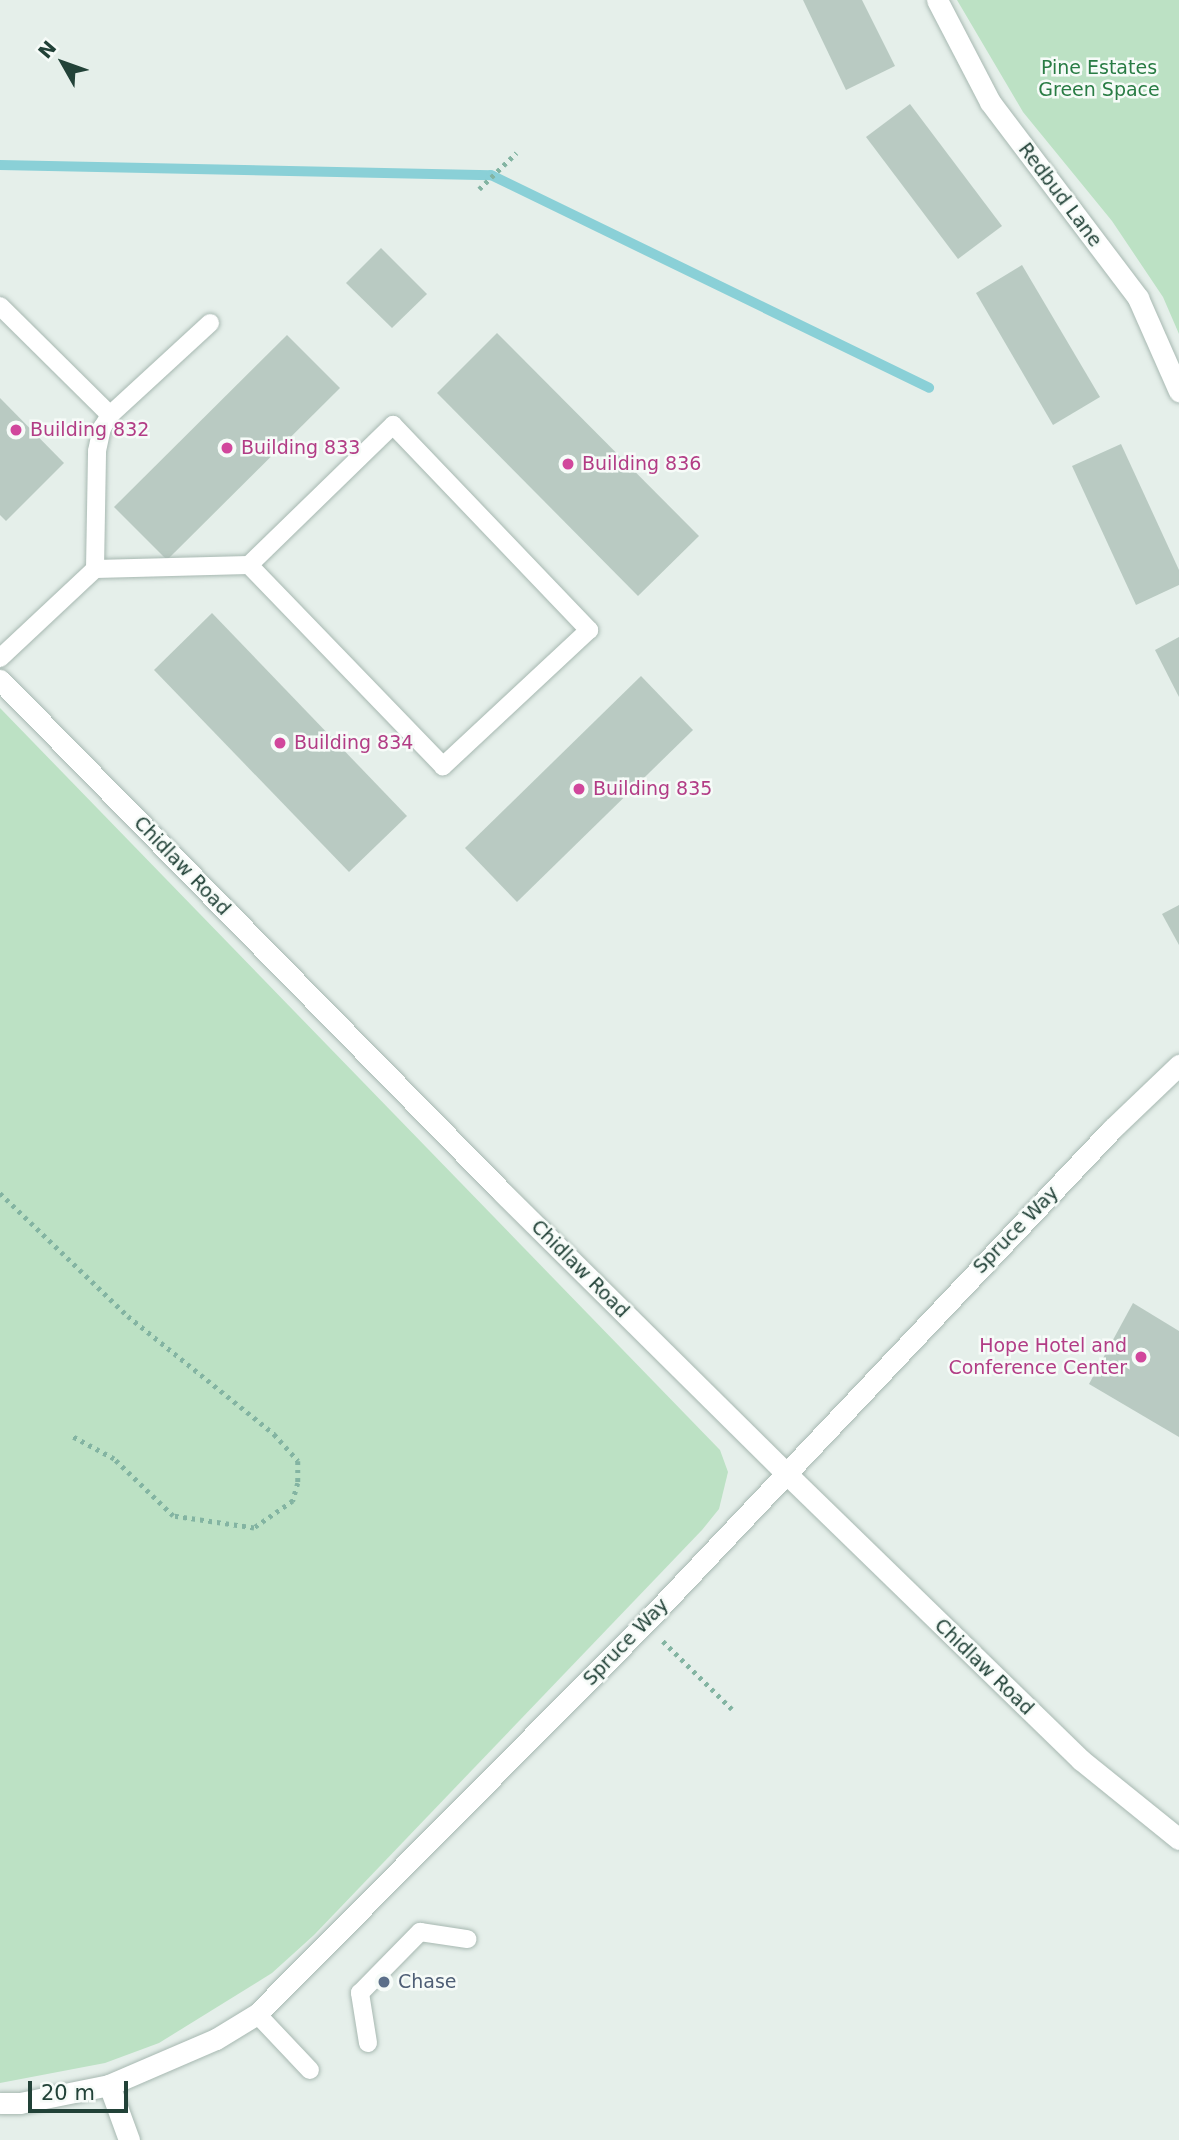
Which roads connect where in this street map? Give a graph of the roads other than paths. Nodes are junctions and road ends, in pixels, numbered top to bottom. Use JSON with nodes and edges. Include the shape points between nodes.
{"nodes":[{"id":1,"x":937,"y":0,"type":"edge"},
{"id":2,"x":0,"y":306,"type":"edge"},
{"id":3,"x":210,"y":323,"type":"dead end"},
{"id":4,"x":1179,"y":391,"type":"edge"},
{"id":5,"x":110,"y":415,"type":"junction"},
{"id":6,"x":249,"y":565,"type":"junction"},
{"id":7,"x":95,"y":569,"type":"junction"},
{"id":8,"x":0,"y":658,"type":"edge"},
{"id":9,"x":0,"y":680,"type":"edge"},
{"id":10,"x":1179,"y":1065,"type":"edge"},
{"id":11,"x":788,"y":1475,"type":"junction"},
{"id":12,"x":1179,"y":1839,"type":"edge"},
{"id":13,"x":467,"y":1939,"type":"dead end"},
{"id":14,"x":257,"y":2014,"type":"junction"},
{"id":15,"x":368,"y":2043,"type":"dead end"},
{"id":16,"x":310,"y":2070,"type":"dead end"},
{"id":17,"x":109,"y":2085,"type":"junction"},
{"id":18,"x":0,"y":2103,"type":"edge"},
{"id":19,"x":129,"y":2140,"type":"edge"}],
"edges":[{"from":1,"to":4,"type":"street","name":"Redbud Lane","via":[[990,102],[1138,298]]},
{"from":2,"to":5,"type":"lane"},
{"from":3,"to":5,"type":"lane"},
{"from":5,"to":7,"type":"lane","via":[[97,451]]},
{"from":6,"to":6,"type":"lane","via":[[393,425],[589,630],[443,766]]},
{"from":6,"to":7,"type":"lane"},
{"from":7,"to":8,"type":"lane"},
{"from":9,"to":11,"type":"street","name":"Chidlaw Road","via":[[503,1193]]},
{"from":10,"to":11,"type":"street","name":"Spruce Way","via":[[912,1339]]},
{"from":11,"to":12,"type":"street","name":"Chidlaw Road","via":[[1062,1742]]},
{"from":11,"to":14,"type":"street","name":"Spruce Way"},
{"from":13,"to":15,"type":"lane","via":[[420,1932],[360,1993]]},
{"from":14,"to":16,"type":"lane"},
{"from":14,"to":17,"type":"street","name":"Spruce Way","via":[[205,2044]]},
{"from":17,"to":18,"type":"street","name":"Spruce Way"},
{"from":17,"to":19,"type":"street"}]}
